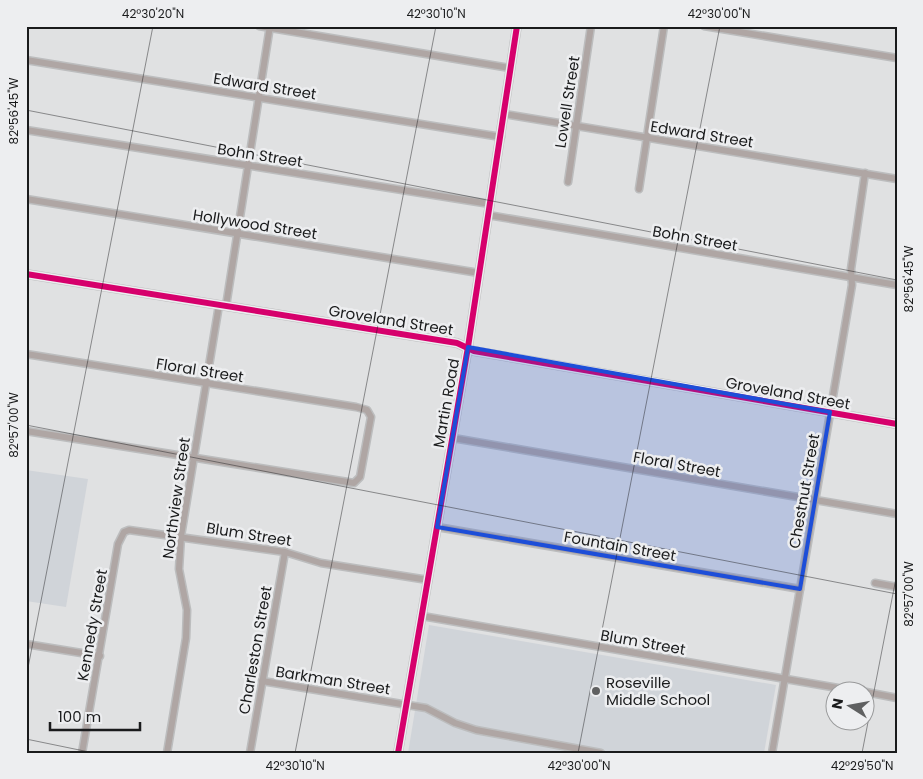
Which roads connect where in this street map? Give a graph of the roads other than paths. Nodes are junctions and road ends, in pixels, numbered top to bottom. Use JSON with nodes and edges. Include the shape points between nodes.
{"nodes":[{"id":1,"x":259,"y":26,"type":"edge"},
{"id":2,"x":517,"y":26,"type":"edge"},
{"id":3,"x":591,"y":26,"type":"edge"},
{"id":4,"x":664,"y":26,"type":"edge"},
{"id":5,"x":704,"y":26,"type":"edge"},
{"id":6,"x":270,"y":27,"type":"edge"},
{"id":7,"x":735,"y":28,"type":"edge"},
{"id":8,"x":897,"y":58,"type":"edge"},
{"id":9,"x":26,"y":60,"type":"edge"},
{"id":10,"x":510,"y":68,"type":"junction"},
{"id":11,"x":258,"y":98,"type":"junction"},
{"id":12,"x":504,"y":114,"type":"junction"},
{"id":13,"x":576,"y":125,"type":"junction"},
{"id":14,"x":26,"y":130,"type":"edge"},
{"id":15,"x":501,"y":137,"type":"junction"},
{"id":16,"x":647,"y":138,"type":"junction"},
{"id":17,"x":248,"y":166,"type":"junction"},
{"id":18,"x":865,"y":173,"type":"junction"},
{"id":19,"x":897,"y":179,"type":"edge"},
{"id":20,"x":568,"y":182,"type":"dead end"},
{"id":21,"x":638,"y":189,"type":"dead end"},
{"id":22,"x":26,"y":199,"type":"edge"},
{"id":23,"x":490,"y":204,"type":"junction"},
{"id":24,"x":488,"y":215,"type":"junction"},
{"id":25,"x":238,"y":234,"type":"junction"},
{"id":26,"x":480,"y":273,"type":"junction"},
{"id":27,"x":26,"y":274,"type":"edge"},
{"id":28,"x":851,"y":277,"type":"junction"},
{"id":29,"x":897,"y":285,"type":"edge"},
{"id":30,"x":222,"y":306,"type":"junction"},
{"id":31,"x":468,"y":347,"type":"junction"},
{"id":32,"x":26,"y":354,"type":"edge"},
{"id":33,"x":206,"y":383,"type":"junction"},
{"id":34,"x":830,"y":412,"type":"junction"},
{"id":35,"x":897,"y":424,"type":"edge"},
{"id":36,"x":26,"y":431,"type":"edge"},
{"id":37,"x":452,"y":438,"type":"junction"},
{"id":38,"x":194,"y":458,"type":"junction"},
{"id":39,"x":815,"y":500,"type":"junction"},
{"id":40,"x":897,"y":514,"type":"edge"},
{"id":41,"x":437,"y":527,"type":"junction"},
{"id":42,"x":124,"y":532,"type":"joint"},
{"id":43,"x":182,"y":536,"type":"junction"},
{"id":44,"x":284,"y":552,"type":"junction"},
{"id":45,"x":428,"y":580,"type":"junction"},
{"id":46,"x":875,"y":583,"type":"dead end"},
{"id":47,"x":897,"y":587,"type":"edge"},
{"id":48,"x":800,"y":589,"type":"junction"},
{"id":49,"x":422,"y":616,"type":"junction"},
{"id":50,"x":26,"y":644,"type":"edge"},
{"id":51,"x":100,"y":656,"type":"junction"},
{"id":52,"x":784,"y":678,"type":"junction"},
{"id":53,"x":262,"y":681,"type":"junction"},
{"id":54,"x":826,"y":686,"type":"edge"},
{"id":55,"x":876,"y":694,"type":"edge"},
{"id":56,"x":897,"y":698,"type":"edge"},
{"id":57,"x":406,"y":704,"type":"junction"},
{"id":58,"x":82,"y":753,"type":"edge"},
{"id":59,"x":167,"y":753,"type":"edge"},
{"id":60,"x":250,"y":753,"type":"edge"},
{"id":61,"x":398,"y":753,"type":"edge"},
{"id":62,"x":601,"y":753,"type":"edge"},
{"id":63,"x":772,"y":753,"type":"edge"}],
"edges":[{"from":1,"to":6,"type":"street"},
{"from":2,"to":10,"type":"street","name":"Martin Road"},
{"from":3,"to":13,"type":"street","name":"Lowell Street"},
{"from":4,"to":16,"type":"street"},
{"from":5,"to":7,"type":"street"},
{"from":6,"to":10,"type":"street"},
{"from":6,"to":11,"type":"street","name":"Northview Street"},
{"from":7,"to":8,"type":"street"},
{"from":9,"to":11,"type":"street","name":"Edward Street"},
{"from":10,"to":12,"type":"street","name":"Martin Road"},
{"from":11,"to":15,"type":"street","name":"Edward Street"},
{"from":11,"to":17,"type":"street","name":"Northview Street"},
{"from":12,"to":13,"type":"street","name":"Edward Street"},
{"from":12,"to":15,"type":"street","name":"Martin Road"},
{"from":13,"to":16,"type":"street","name":"Edward Street"},
{"from":13,"to":20,"type":"street","name":"Lowell Street"},
{"from":14,"to":17,"type":"street","name":"Bohn Street"},
{"from":15,"to":23,"type":"street","name":"Martin Road"},
{"from":16,"to":18,"type":"street","name":"Edward Street"},
{"from":16,"to":21,"type":"street"},
{"from":17,"to":23,"type":"street","name":"Bohn Street"},
{"from":17,"to":25,"type":"street","name":"Northview Street"},
{"from":18,"to":19,"type":"street","name":"Edward Street"},
{"from":18,"to":28,"type":"street","name":"Chestnut Street"},
{"from":22,"to":25,"type":"street","name":"Hollywood Street"},
{"from":23,"to":24,"type":"street","name":"Martin Road"},
{"from":24,"to":26,"type":"street","name":"Martin Road"},
{"from":24,"to":28,"type":"street","name":"Bohn Street"},
{"from":25,"to":26,"type":"street","name":"Hollywood Street"},
{"from":25,"to":30,"type":"street","name":"Northview Street"},
{"from":26,"to":31,"type":"street","name":"Martin Road"},
{"from":27,"to":30,"type":"street","name":"Groveland Street"},
{"from":28,"to":29,"type":"street","name":"Bohn Street"},
{"from":28,"to":34,"type":"street","name":"Chestnut Street"},
{"from":30,"to":31,"type":"street","name":"Groveland Street"},
{"from":30,"to":33,"type":"street","name":"Northview Street"},
{"from":31,"to":34,"type":"street","name":"Groveland Street","via":[[474,351]]},
{"from":31,"to":37,"type":"street","name":"Martin Road"},
{"from":32,"to":33,"type":"street","name":"Floral Street"},
{"from":33,"to":38,"type":"street","name":"Northview Street"},
{"from":33,"to":38,"type":"street","name":"Floral Street","via":[[365,409],[370,418],[360,477],[351,484]]},
{"from":34,"to":35,"type":"street","name":"Groveland Street"},
{"from":34,"to":39,"type":"street","name":"Chestnut Street"},
{"from":36,"to":38,"type":"street"},
{"from":37,"to":39,"type":"street","name":"Floral Street"},
{"from":37,"to":41,"type":"street","name":"Martin Road"},
{"from":38,"to":43,"type":"street","name":"Northview Street"},
{"from":39,"to":40,"type":"street","name":"Floral Street"},
{"from":39,"to":48,"type":"street","name":"Chestnut Street"},
{"from":41,"to":45,"type":"street","name":"Martin Road"},
{"from":41,"to":48,"type":"street","name":"Fountain Street"},
{"from":42,"to":43,"type":"street","name":"Blum Street","via":[[135,529]]},
{"from":42,"to":51,"type":"street","name":"Kennedy Street","via":[[118,544]]},
{"from":43,"to":44,"type":"street","name":"Blum Street"},
{"from":43,"to":59,"type":"street","name":"Northview Street","via":[[179,569],[187,628]]},
{"from":44,"to":45,"type":"street","name":"Blum Street","via":[[321,563]]},
{"from":44,"to":53,"type":"street","name":"Charleston Street"},
{"from":45,"to":49,"type":"street","name":"Martin Road"},
{"from":46,"to":47,"type":"street"},
{"from":48,"to":52,"type":"street","name":"Chestnut Street"},
{"from":49,"to":52,"type":"street","name":"Blum Street"},
{"from":49,"to":57,"type":"street","name":"Martin Road"},
{"from":50,"to":51,"type":"street"},
{"from":51,"to":58,"type":"street","name":"Kennedy Street"},
{"from":52,"to":54,"type":"street","name":"Blum Street"},
{"from":52,"to":63,"type":"street","name":"Chestnut Street"},
{"from":53,"to":57,"type":"street","name":"Barkman Street"},
{"from":53,"to":60,"type":"street","name":"Charleston Street"},
{"from":55,"to":56,"type":"street"},
{"from":57,"to":61,"type":"street","name":"Martin Road"},
{"from":57,"to":62,"type":"street","name":"Barkman Street","via":[[426,708],[476,730]]}]}
